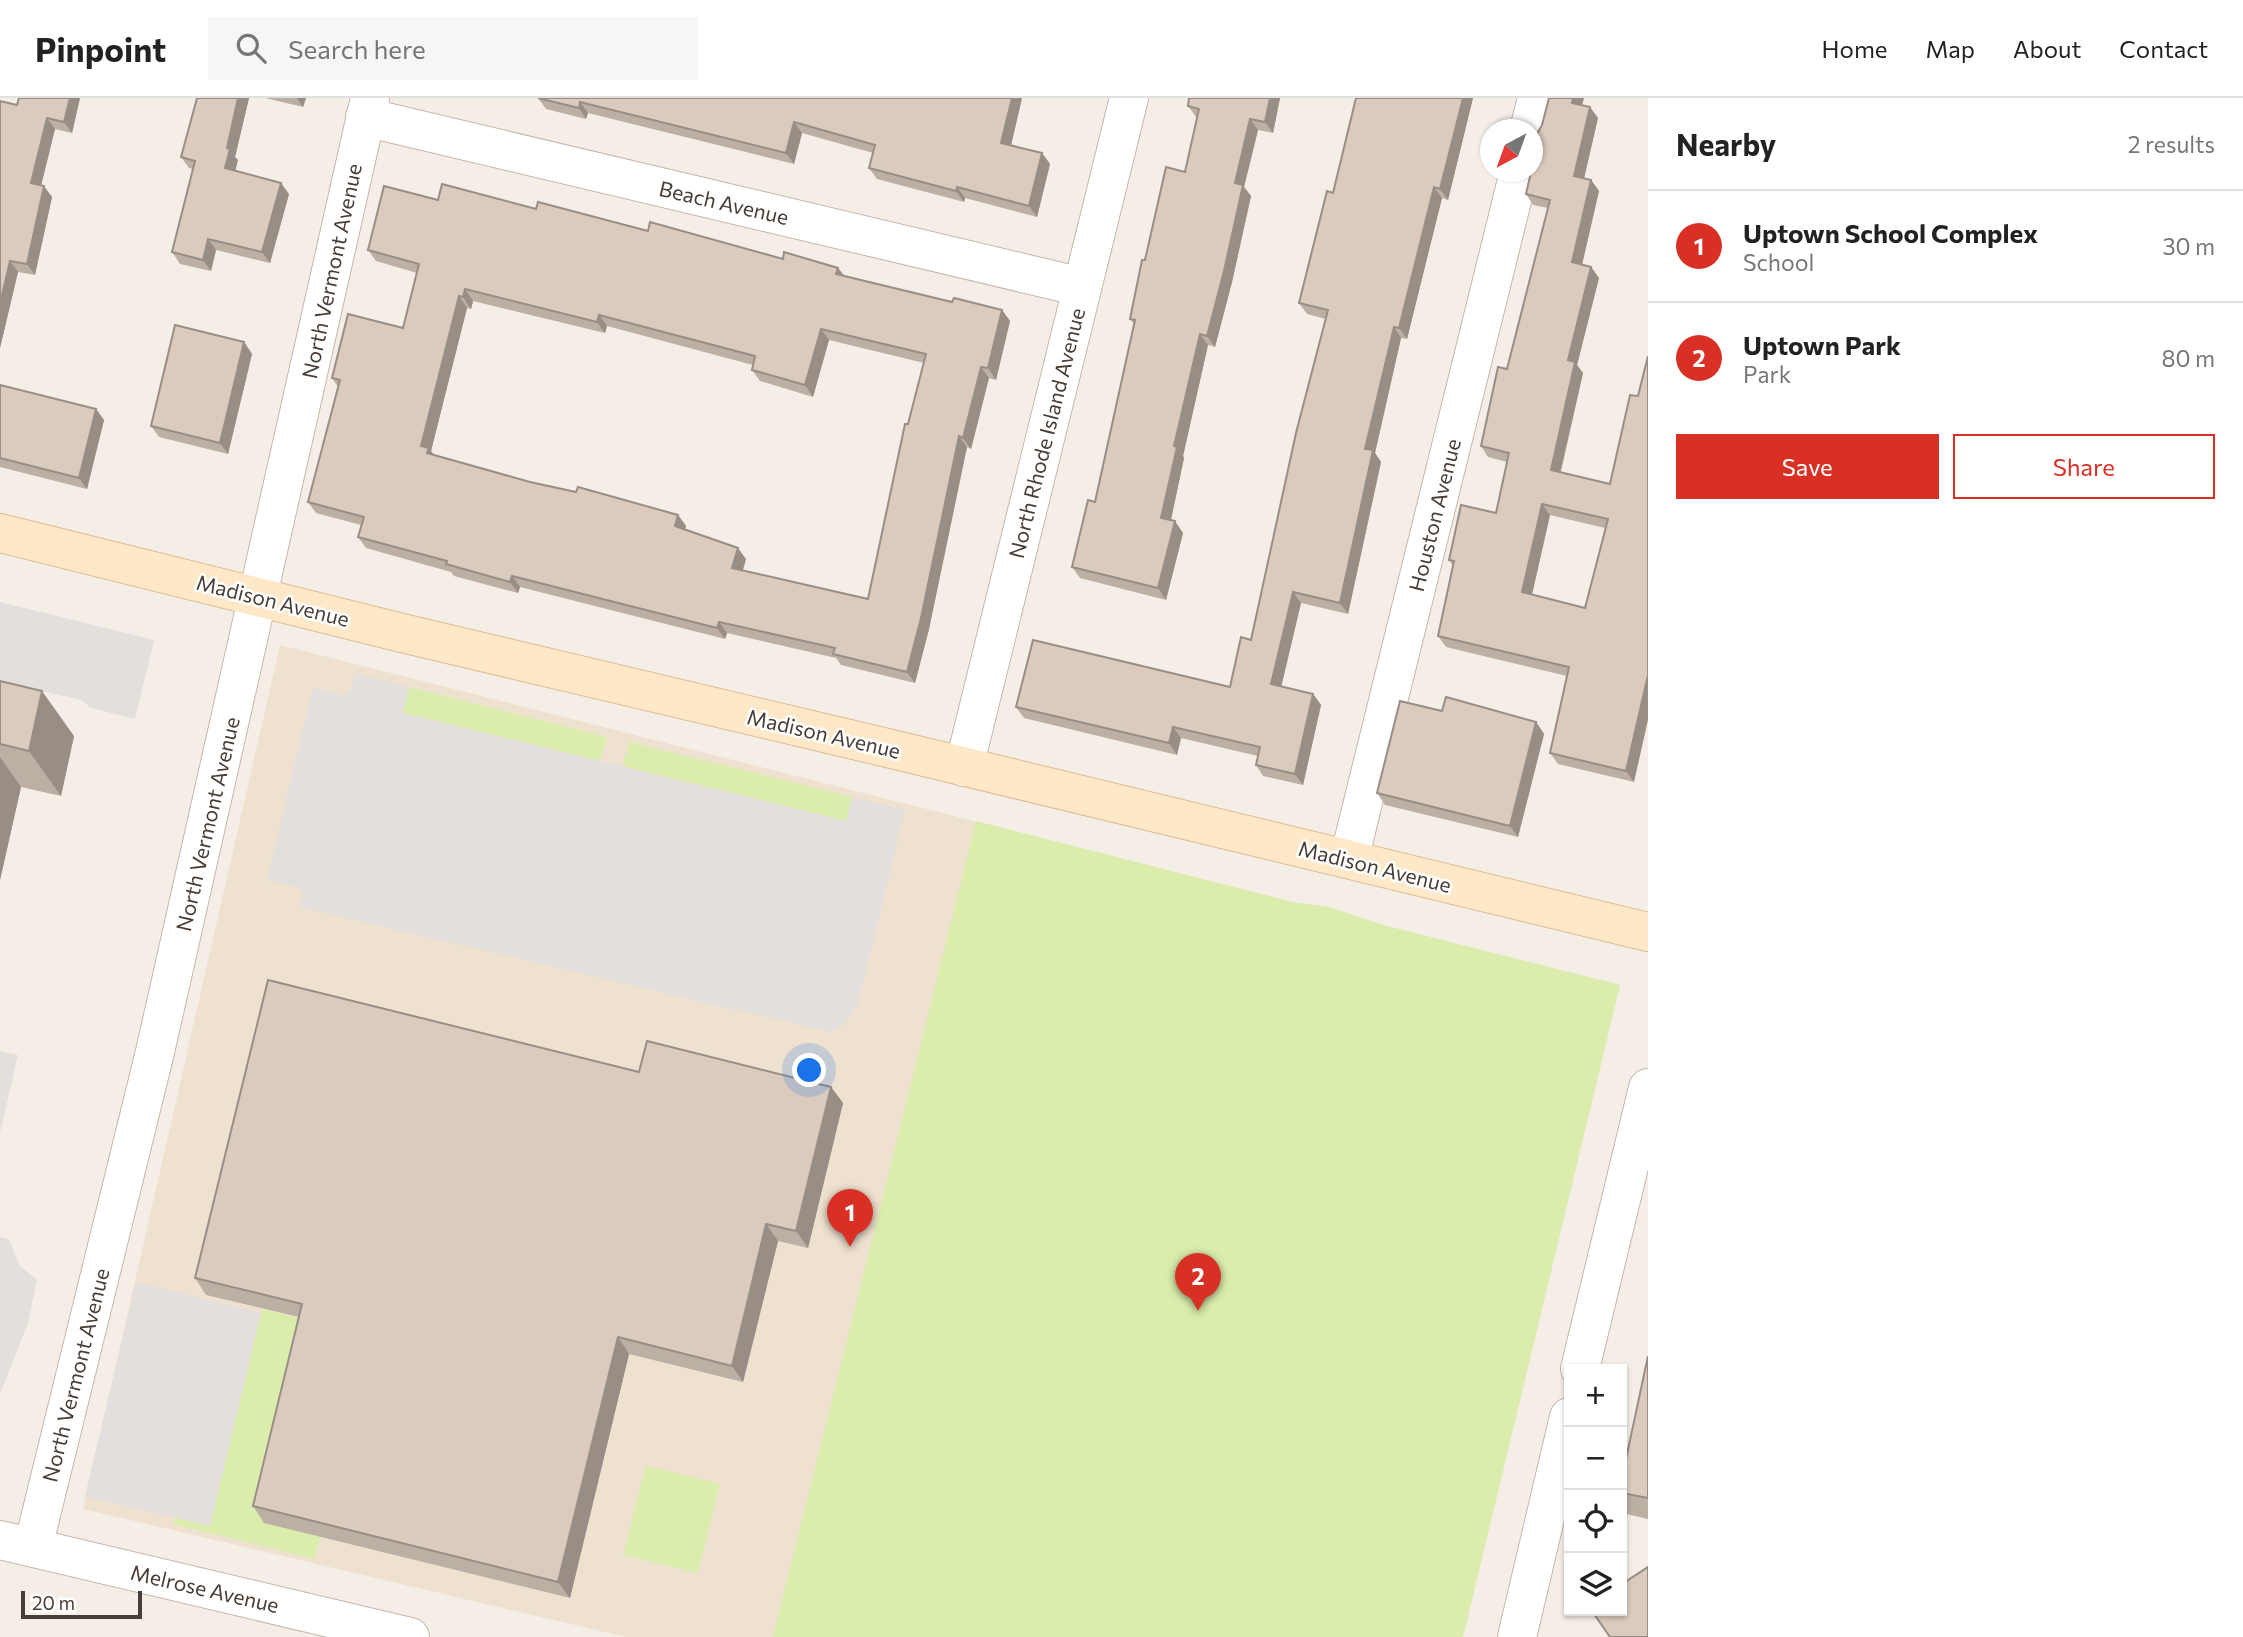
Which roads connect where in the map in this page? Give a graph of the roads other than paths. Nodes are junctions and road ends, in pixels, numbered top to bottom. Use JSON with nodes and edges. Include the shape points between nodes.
{"nodes":[{"id":1,"x":1129,"y":98,"type":"edge"},
{"id":2,"x":1537,"y":98,"type":"edge"},
{"id":3,"x":368,"y":108,"type":"edge"},
{"id":4,"x":1532,"y":119,"type":"edge"},
{"id":5,"x":1517,"y":182,"type":"edge"},
{"id":6,"x":1082,"y":287,"type":"junction"},
{"id":7,"x":0,"y":533,"type":"edge"},
{"id":8,"x":259,"y":597,"type":"junction"},
{"id":9,"x":964,"y":767,"type":"junction"},
{"id":10,"x":1349,"y":859,"type":"junction"},
{"id":11,"x":1648,"y":932,"type":"edge"},
{"id":12,"x":1648,"y":1088,"type":"edge"},
{"id":13,"x":1581,"y":1364,"type":"edge"},
{"id":14,"x":1567,"y":1427,"type":"edge"},
{"id":15,"x":17,"y":1544,"type":"edge"},
{"id":16,"x":410,"y":1637,"type":"edge"},
{"id":17,"x":1517,"y":1637,"type":"edge"}],
"edges":[{"from":1,"to":6,"type":"street","name":"North Rhode Island Avenue"},
{"from":2,"to":4,"type":"street"},
{"from":3,"to":6,"type":"street","name":"Beach Avenue"},
{"from":3,"to":8,"type":"street","name":"North Vermont Avenue"},
{"from":5,"to":10,"type":"street","name":"Houston Avenue"},
{"from":6,"to":9,"type":"street","name":"North Rhode Island Avenue"},
{"from":7,"to":8,"type":"street","name":"Madison Avenue"},
{"from":8,"to":9,"type":"street","name":"Madison Avenue"},
{"from":8,"to":15,"type":"street","name":"North Vermont Avenue","via":[[155,1052]]},
{"from":9,"to":10,"type":"street","name":"Madison Avenue"},
{"from":10,"to":11,"type":"street","name":"Madison Avenue"},
{"from":12,"to":13,"type":"street"},
{"from":14,"to":17,"type":"street"},
{"from":15,"to":16,"type":"street","name":"Melrose Avenue"}]}
